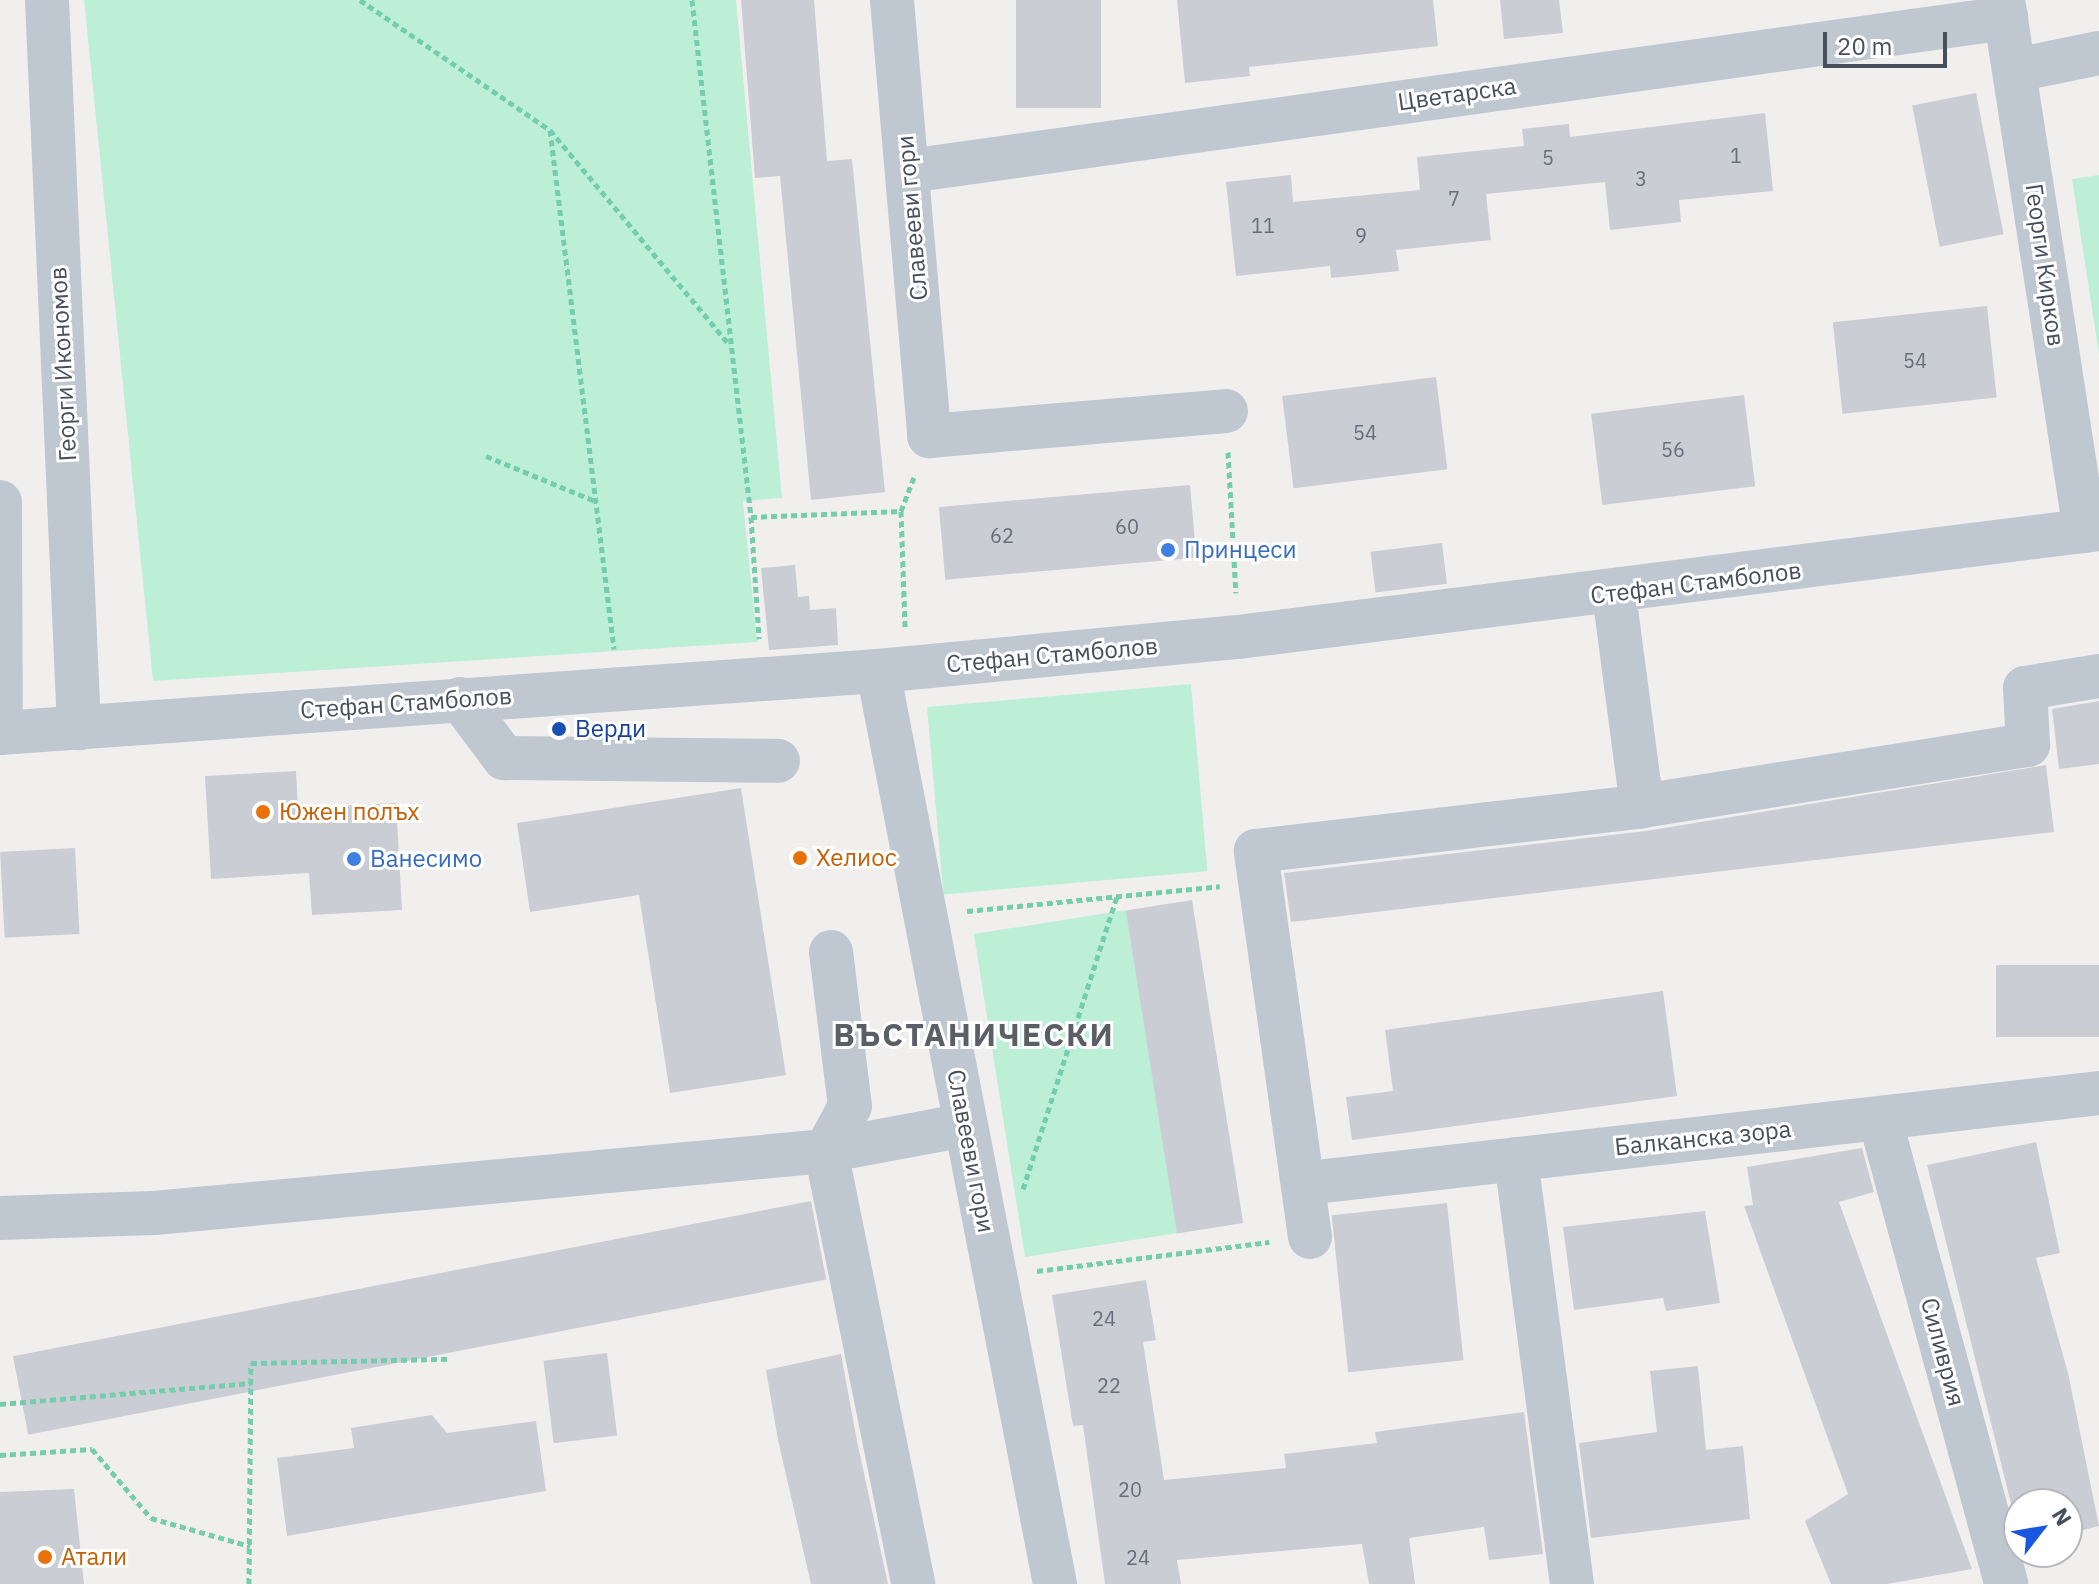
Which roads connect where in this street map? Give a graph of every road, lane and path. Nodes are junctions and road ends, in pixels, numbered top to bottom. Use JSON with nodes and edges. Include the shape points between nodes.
{"nodes":[{"id":1,"x":47,"y":0,"type":"edge"},
{"id":2,"x":360,"y":0,"type":"edge"},
{"id":3,"x":692,"y":0,"type":"edge"},
{"id":4,"x":892,"y":0,"type":"edge"},
{"id":5,"x":2004,"y":9,"type":"edge"},
{"id":6,"x":2099,"y":53,"type":"edge"},
{"id":7,"x":2016,"y":70,"type":"junction"},
{"id":8,"x":550,"y":130,"type":"junction"},
{"id":9,"x":909,"y":171,"type":"junction"},
{"id":10,"x":731,"y":346,"type":"junction"},
{"id":11,"x":1226,"y":411,"type":"joint"},
{"id":12,"x":486,"y":456,"type":"dead end"},
{"id":13,"x":596,"y":501,"type":"junction"},
{"id":14,"x":751,"y":517,"type":"junction"},
{"id":15,"x":1,"y":522,"type":"edge"},
{"id":16,"x":2092,"y":530,"type":"edge"},
{"id":17,"x":1614,"y":594,"type":"junction"},
{"id":18,"x":1238,"y":637,"type":"junction"},
{"id":19,"x":892,"y":670,"type":"junction"},
{"id":20,"x":761,"y":676,"type":"junction"},
{"id":21,"x":2099,"y":676,"type":"edge"},
{"id":22,"x":619,"y":686,"type":"junction"},
{"id":23,"x":460,"y":699,"type":"junction"},
{"id":24,"x":79,"y":728,"type":"junction"},
{"id":25,"x":0,"y":733,"type":"edge"},
{"id":26,"x":778,"y":761,"type":"dead end"},
{"id":27,"x":1642,"y":806,"type":"junction"},
{"id":28,"x":1261,"y":882,"type":"junction"},
{"id":29,"x":1117,"y":896,"type":"junction"},
{"id":30,"x":925,"y":915,"type":"junction"},
{"id":31,"x":831,"y":952,"type":"dead end"},
{"id":32,"x":2099,"y":1093,"type":"edge"},
{"id":33,"x":1880,"y":1119,"type":"junction"},
{"id":34,"x":965,"y":1125,"type":"junction"},
{"id":35,"x":826,"y":1151,"type":"junction"},
{"id":36,"x":1516,"y":1159,"type":"junction"},
{"id":37,"x":1307,"y":1183,"type":"junction"},
{"id":38,"x":1019,"y":1200,"type":"dead end"},
{"id":39,"x":0,"y":1218,"type":"edge"},
{"id":40,"x":1310,"y":1237,"type":"joint"},
{"id":41,"x":995,"y":1276,"type":"junction"},
{"id":42,"x":450,"y":1359,"type":"dead end"},
{"id":43,"x":251,"y":1383,"type":"junction"},
{"id":44,"x":0,"y":1404,"type":"edge"},
{"id":45,"x":0,"y":1455,"type":"edge"},
{"id":46,"x":250,"y":1546,"type":"junction"},
{"id":47,"x":249,"y":1584,"type":"edge"},
{"id":48,"x":913,"y":1584,"type":"edge"},
{"id":49,"x":1055,"y":1584,"type":"edge"},
{"id":50,"x":1572,"y":1584,"type":"edge"},
{"id":51,"x":2006,"y":1584,"type":"edge"}],
"edges":[{"from":1,"to":24,"type":"street","name":"Георги Икономов"},
{"from":2,"to":8,"type":"path"},
{"from":3,"to":10,"type":"path"},
{"from":4,"to":9,"type":"street","name":"Славееви гори"},
{"from":5,"to":7,"type":"street","name":"Георги Кирков"},
{"from":5,"to":9,"type":"street","name":"Цветарска"},
{"from":6,"to":7,"type":"street"},
{"from":7,"to":16,"type":"street","name":"Георги Кирков"},
{"from":8,"to":10,"type":"path"},
{"from":8,"to":13,"type":"path"},
{"from":9,"to":11,"type":"street","name":"Славееви гори","via":[[929,436]]},
{"from":10,"to":14,"type":"path"},
{"from":11,"to":18,"type":"path"},
{"from":12,"to":13,"type":"path"},
{"from":13,"to":22,"type":"path"},
{"from":14,"to":19,"type":"path","via":[[901,511]]},
{"from":14,"to":20,"type":"path"},
{"from":15,"to":25,"type":"street"},
{"from":16,"to":17,"type":"street","name":"Стефан Стамболов"},
{"from":17,"to":18,"type":"street","name":"Стефан Стамболов"},
{"from":17,"to":27,"type":"street"},
{"from":18,"to":19,"type":"street","name":"Стефан Стамболов"},
{"from":19,"to":20,"type":"street","name":"Стефан Стамболов"},
{"from":19,"to":30,"type":"street","name":"Славееви гори"},
{"from":20,"to":22,"type":"street","name":"Стефан Стамболов"},
{"from":21,"to":27,"type":"street","via":[[2025,688],[2028,745]]},
{"from":22,"to":23,"type":"street","name":"Стефан Стамболов"},
{"from":23,"to":24,"type":"street","name":"Стефан Стамболов"},
{"from":23,"to":26,"type":"street","via":[[504,758]]},
{"from":24,"to":25,"type":"street","name":"Стефан Стамболов"},
{"from":27,"to":28,"type":"street","via":[[1256,851]]},
{"from":28,"to":29,"type":"path"},
{"from":28,"to":37,"type":"street"},
{"from":29,"to":30,"type":"path"},
{"from":29,"to":38,"type":"path"},
{"from":30,"to":34,"type":"street","name":"Славееви гори"},
{"from":31,"to":35,"type":"street","via":[[850,1106]]},
{"from":32,"to":33,"type":"street","name":"Балканска зора"},
{"from":33,"to":36,"type":"street","name":"Балканска зора"},
{"from":33,"to":51,"type":"street","name":"Силиврия"},
{"from":34,"to":35,"type":"street"},
{"from":34,"to":41,"type":"street","name":"Славееви гори"},
{"from":35,"to":39,"type":"street","via":[[154,1213]]},
{"from":35,"to":48,"type":"street"},
{"from":36,"to":37,"type":"street","name":"Балканска зора"},
{"from":36,"to":50,"type":"street"},
{"from":37,"to":40,"type":"street"},
{"from":40,"to":41,"type":"path"},
{"from":41,"to":49,"type":"street","name":"Славееви гори"},
{"from":42,"to":43,"type":"path","via":[[251,1363]]},
{"from":43,"to":44,"type":"path"},
{"from":43,"to":46,"type":"path"},
{"from":45,"to":46,"type":"path","via":[[92,1449],[151,1518]]},
{"from":46,"to":47,"type":"path"}]}
